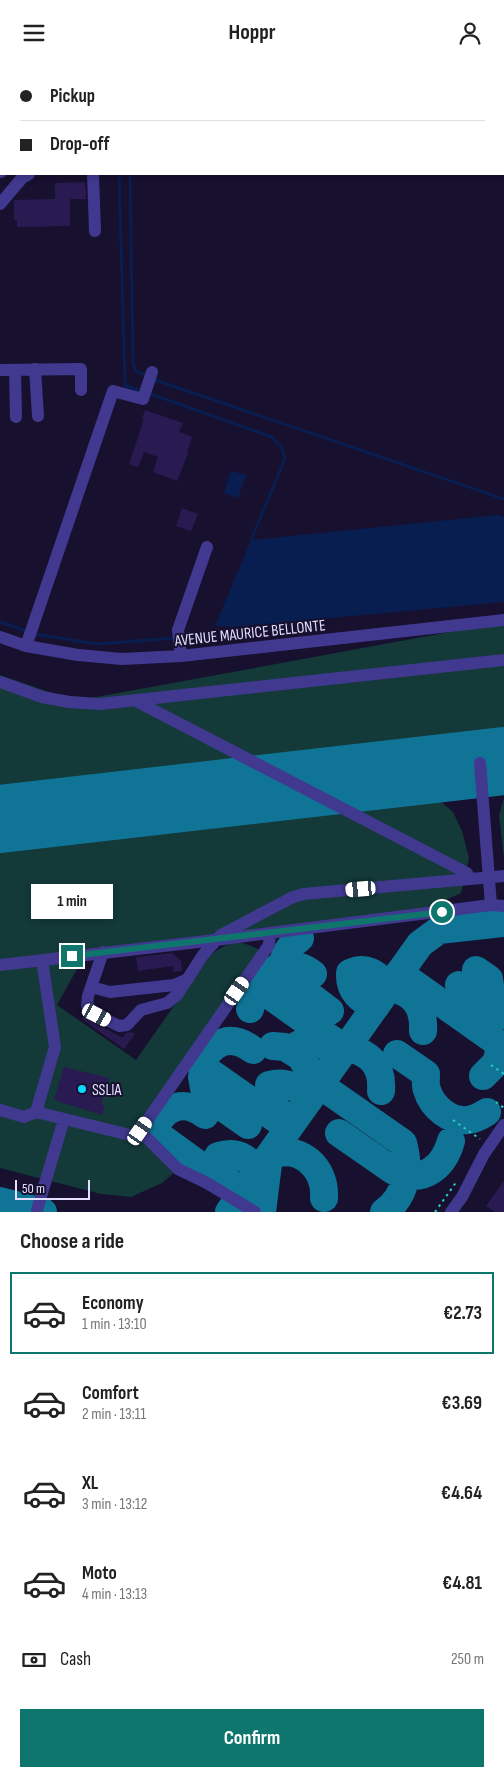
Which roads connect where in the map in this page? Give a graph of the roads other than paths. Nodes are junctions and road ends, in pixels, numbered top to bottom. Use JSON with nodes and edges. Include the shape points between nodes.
{"nodes":[{"id":1,"x":24,"y":175,"type":"edge"},
{"id":2,"x":93,"y":175,"type":"edge"},
{"id":3,"x":0,"y":204,"type":"edge"},
{"id":4,"x":95,"y":231,"type":"dead end"},
{"id":5,"x":35,"y":369,"type":"junction"},
{"id":6,"x":0,"y":370,"type":"edge"},
{"id":7,"x":15,"y":370,"type":"junction"},
{"id":8,"x":152,"y":372,"type":"dead end"},
{"id":9,"x":81,"y":391,"type":"dead end"},
{"id":10,"x":38,"y":416,"type":"dead end"},
{"id":11,"x":16,"y":417,"type":"dead end"},
{"id":12,"x":207,"y":547,"type":"dead end"},
{"id":13,"x":504,"y":620,"type":"edge"},
{"id":14,"x":0,"y":637,"type":"edge"},
{"id":15,"x":27,"y":642,"type":"junction"},
{"id":16,"x":180,"y":650,"type":"junction"},
{"id":17,"x":504,"y":660,"type":"edge"},
{"id":18,"x":0,"y":682,"type":"edge"},
{"id":19,"x":134,"y":700,"type":"junction"},
{"id":20,"x":480,"y":763,"type":"dead end"},
{"id":21,"x":504,"y":876,"type":"edge"},
{"id":22,"x":488,"y":878,"type":"junction"},
{"id":23,"x":468,"y":879,"type":"junction"},
{"id":24,"x":491,"y":905,"type":"junction"},
{"id":25,"x":504,"y":905,"type":"edge"},
{"id":26,"x":270,"y":933,"type":"junction"},
{"id":27,"x":215,"y":940,"type":"junction"},
{"id":28,"x":103,"y":952,"type":"junction"},
{"id":29,"x":42,"y":960,"type":"junction"},
{"id":30,"x":0,"y":965,"type":"edge"},
{"id":31,"x":188,"y":979,"type":"junction"},
{"id":32,"x":91,"y":987,"type":"junction"},
{"id":33,"x":0,"y":1110,"type":"edge"},
{"id":34,"x":36,"y":1112,"type":"junction"},
{"id":35,"x":64,"y":1119,"type":"junction"},
{"id":36,"x":504,"y":1125,"type":"edge"},
{"id":37,"x":140,"y":1131,"type":"junction"},
{"id":38,"x":37,"y":1210,"type":"dead end"},
{"id":39,"x":255,"y":1212,"type":"edge"},
{"id":40,"x":451,"y":1212,"type":"edge"}],
"edges":[{"from":1,"to":3,"type":"street"},
{"from":2,"to":4,"type":"street"},
{"from":5,"to":7,"type":"street"},
{"from":5,"to":9,"type":"street","via":[[81,369]]},
{"from":5,"to":10,"type":"street"},
{"from":6,"to":7,"type":"street"},
{"from":7,"to":11,"type":"street"},
{"from":8,"to":15,"type":"street","via":[[143,399],[113,391]]},
{"from":12,"to":16,"type":"street","via":[[178,631]]},
{"from":13,"to":16,"type":"street","name":"AVENUE MAURICE BELLONTE"},
{"from":14,"to":15,"type":"street","name":"AVENUE MAURICE BELLONTE"},
{"from":15,"to":16,"type":"street","name":"AVENUE MAURICE BELLONTE","via":[[78,655],[122,659]]},
{"from":17,"to":19,"type":"street"},
{"from":18,"to":19,"type":"street","via":[[42,697],[69,702],[100,704]]},
{"from":19,"to":23,"type":"street","via":[[467,873]]},
{"from":20,"to":22,"type":"street"},
{"from":21,"to":22,"type":"street"},
{"from":22,"to":23,"type":"street"},
{"from":22,"to":24,"type":"street"},
{"from":23,"to":27,"type":"street","via":[[303,894]]},
{"from":24,"to":25,"type":"street"},
{"from":24,"to":26,"type":"street"},
{"from":26,"to":27,"type":"street"},
{"from":26,"to":37,"type":"street","via":[[269,945]]},
{"from":27,"to":28,"type":"street"},
{"from":27,"to":31,"type":"street"},
{"from":28,"to":29,"type":"street"},
{"from":28,"to":32,"type":"street"},
{"from":29,"to":30,"type":"street"},
{"from":29,"to":34,"type":"street","via":[[55,1047]]},
{"from":31,"to":32,"type":"street","via":[[174,985],[110,992]]},
{"from":31,"to":32,"type":"street","via":[[167,1003],[141,1010],[127,1025],[119,1026],[87,1006]]},
{"from":33,"to":34,"type":"street","via":[[24,1117]]},
{"from":34,"to":35,"type":"street"},
{"from":35,"to":37,"type":"street","via":[[134,1136]]},
{"from":35,"to":38,"type":"street"},
{"from":36,"to":40,"type":"street"},
{"from":37,"to":39,"type":"street","via":[[178,1169]]}]}
